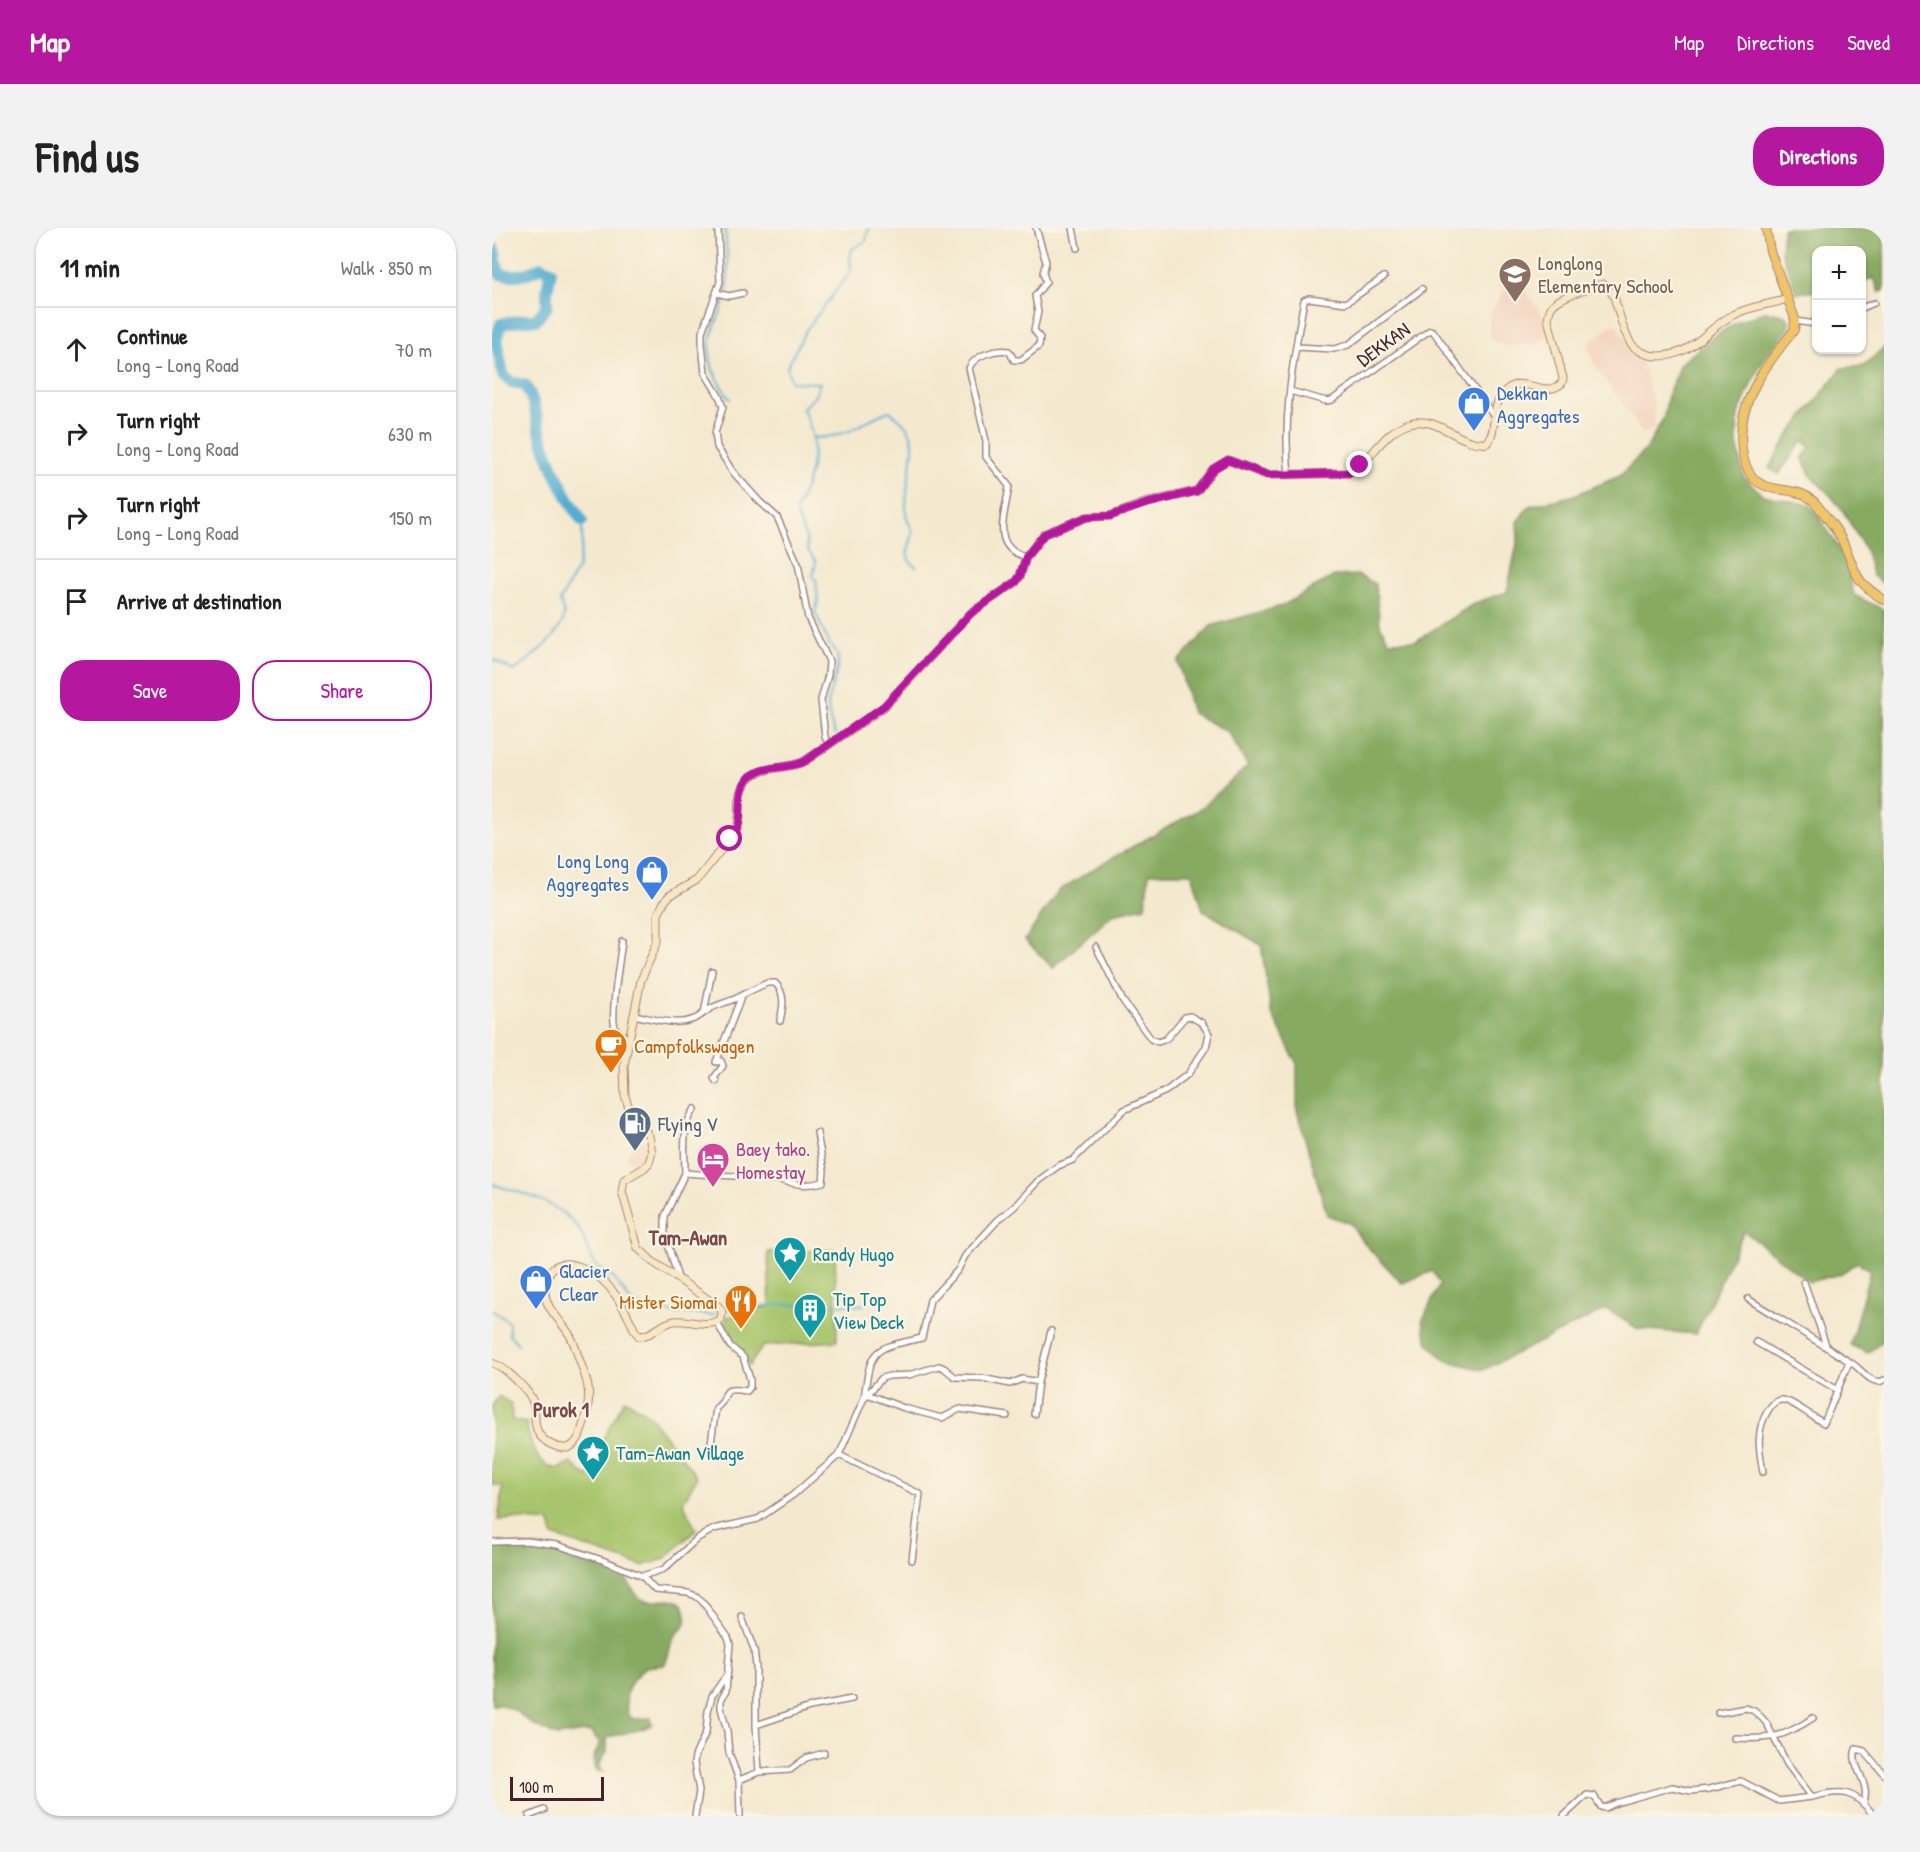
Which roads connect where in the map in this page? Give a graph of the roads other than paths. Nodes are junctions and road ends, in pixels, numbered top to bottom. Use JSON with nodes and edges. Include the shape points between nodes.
{"nodes":[{"id":1,"x":718,"y":228,"type":"edge"},
{"id":2,"x":1036,"y":228,"type":"edge"},
{"id":3,"x":1073,"y":228,"type":"edge"},
{"id":4,"x":1766,"y":228,"type":"edge"},
{"id":5,"x":1077,"y":248,"type":"dead end"},
{"id":6,"x":1384,"y":277,"type":"dead end"},
{"id":7,"x":1422,"y":289,"type":"dead end"},
{"id":8,"x":717,"y":293,"type":"junction"},
{"id":9,"x":743,"y":293,"type":"dead end"},
{"id":10,"x":1787,"y":300,"type":"junction"},
{"id":11,"x":1874,"y":303,"type":"dead end"},
{"id":12,"x":1866,"y":306,"type":"edge"},
{"id":13,"x":1796,"y":321,"type":"junction"},
{"id":14,"x":1812,"y":323,"type":"edge"},
{"id":15,"x":1296,"y":346,"type":"junction"},
{"id":16,"x":1290,"y":391,"type":"junction"},
{"id":17,"x":1493,"y":415,"type":"junction"},
{"id":18,"x":1289,"y":474,"type":"junction"},
{"id":19,"x":1026,"y":557,"type":"junction"},
{"id":20,"x":1884,"y":600,"type":"edge"},
{"id":21,"x":828,"y":745,"type":"junction"},
{"id":22,"x":622,"y":941,"type":"dead end"},
{"id":23,"x":1096,"y":947,"type":"dead end"},
{"id":24,"x":712,"y":971,"type":"dead end"},
{"id":25,"x":742,"y":996,"type":"junction"},
{"id":26,"x":704,"y":1013,"type":"junction"},
{"id":27,"x":634,"y":1015,"type":"junction"},
{"id":28,"x":780,"y":1021,"type":"dead end"},
{"id":29,"x":629,"y":1040,"type":"junction"},
{"id":30,"x":716,"y":1081,"type":"dead end"},
{"id":31,"x":695,"y":1110,"type":"dead end"},
{"id":32,"x":817,"y":1133,"type":"dead end"},
{"id":33,"x":685,"y":1173,"type":"junction"},
{"id":34,"x":678,"y":1278,"type":"junction"},
{"id":35,"x":1804,"y":1282,"type":"dead end"},
{"id":36,"x":1748,"y":1299,"type":"dead end"},
{"id":37,"x":717,"y":1323,"type":"junction"},
{"id":38,"x":1051,"y":1331,"type":"dead end"},
{"id":39,"x":1756,"y":1342,"type":"dead end"},
{"id":40,"x":1827,"y":1348,"type":"junction"},
{"id":41,"x":1849,"y":1362,"type":"junction"},
{"id":42,"x":492,"y":1363,"type":"edge"},
{"id":43,"x":1884,"y":1380,"type":"edge"},
{"id":44,"x":1038,"y":1382,"type":"junction"},
{"id":45,"x":1836,"y":1389,"type":"junction"},
{"id":46,"x":865,"y":1396,"type":"junction"},
{"id":47,"x":1034,"y":1414,"type":"dead end"},
{"id":48,"x":1007,"y":1416,"type":"dead end"},
{"id":49,"x":711,"y":1443,"type":"dead end"},
{"id":50,"x":839,"y":1455,"type":"junction"},
{"id":51,"x":1763,"y":1472,"type":"dead end"},
{"id":52,"x":492,"y":1542,"type":"edge"},
{"id":53,"x":912,"y":1560,"type":"dead end"},
{"id":54,"x":642,"y":1576,"type":"junction"},
{"id":55,"x":742,"y":1617,"type":"dead end"},
{"id":56,"x":727,"y":1675,"type":"junction"},
{"id":57,"x":852,"y":1699,"type":"dead end"},
{"id":58,"x":1718,"y":1713,"type":"dead end"},
{"id":59,"x":1813,"y":1718,"type":"dead end"},
{"id":60,"x":756,"y":1725,"type":"junction"},
{"id":61,"x":1773,"y":1737,"type":"junction"},
{"id":62,"x":1735,"y":1738,"type":"dead end"},
{"id":63,"x":824,"y":1753,"type":"dead end"},
{"id":64,"x":759,"y":1772,"type":"junction"},
{"id":65,"x":1884,"y":1774,"type":"edge"},
{"id":66,"x":739,"y":1780,"type":"junction"},
{"id":67,"x":1812,"y":1797,"type":"junction"},
{"id":68,"x":1863,"y":1804,"type":"junction"},
{"id":69,"x":544,"y":1810,"type":"dead end"},
{"id":70,"x":529,"y":1816,"type":"edge"},
{"id":71,"x":694,"y":1816,"type":"edge"},
{"id":72,"x":740,"y":1816,"type":"edge"},
{"id":73,"x":1564,"y":1816,"type":"edge"},
{"id":74,"x":1874,"y":1816,"type":"edge"}],
"edges":[{"from":1,"to":8,"type":"street"},
{"from":2,"to":19,"type":"street","via":[[1046,262],[1046,282],[1035,296],[1038,312],[1034,330],[1040,346],[1021,360],[1014,360],[1009,351],[996,351],[971,363],[969,368],[986,441],[986,457],[1009,486],[1001,530],[1006,543]]},
{"from":3,"to":5,"type":"street"},
{"from":4,"to":10,"type":"main road"},
{"from":6,"to":15,"type":"street","via":[[1346,303],[1304,300]]},
{"from":7,"to":15,"type":"street","via":[[1348,345],[1334,349]]},
{"from":8,"to":9,"type":"street"},
{"from":8,"to":21,"type":"street","via":[[702,332],[702,344],[705,373],[723,407],[715,433],[717,447],[733,472],[777,517],[798,564],[808,618],[829,661],[822,700]]},
{"from":10,"to":13,"type":"main road"},
{"from":10,"to":17,"type":"main road","via":[[1733,315],[1683,352],[1652,356],[1630,342],[1610,290],[1603,284],[1588,288],[1556,302],[1549,310],[1562,383],[1553,390],[1524,385],[1508,388]]},
{"from":11,"to":12,"type":"street"},
{"from":13,"to":14,"type":"street"},
{"from":13,"to":20,"type":"main road","via":[[1742,413],[1744,463],[1755,480],[1764,485],[1809,496],[1836,529],[1854,574]]},
{"from":15,"to":16,"type":"street"},
{"from":16,"to":17,"type":"street","name":"DEKKAN","via":[[1332,400],[1430,330]]},
{"from":16,"to":18,"type":"street"},
{"from":17,"to":18,"type":"main road","via":[[1487,443],[1471,442],[1447,429],[1417,422],[1388,436],[1353,471]]},
{"from":18,"to":19,"type":"main road","via":[[1267,475],[1225,461],[1213,469],[1197,491],[1066,524],[1044,534]]},
{"from":19,"to":21,"type":"main road","via":[[1016,582],[971,613],[890,701]]},
{"from":21,"to":27,"type":"main road","via":[[800,764],[758,772],[744,783],[736,831],[697,880],[669,896],[661,908],[658,941],[645,970]]},
{"from":22,"to":29,"type":"street","via":[[614,1023]]},
{"from":23,"to":46,"type":"street","via":[[1123,1001],[1151,1039],[1166,1039],[1190,1016],[1206,1028],[1206,1047],[1177,1084],[1124,1110],[1073,1160],[1043,1177],[998,1220],[930,1300],[922,1338],[889,1345],[870,1360]]},
{"from":24,"to":26,"type":"street"},
{"from":25,"to":26,"type":"street","via":[[716,1004]]},
{"from":25,"to":28,"type":"street","via":[[775,983],[783,997]]},
{"from":25,"to":30,"type":"street","via":[[716,1062],[721,1061],[723,1066],[714,1078]]},
{"from":26,"to":27,"type":"street","via":[[685,1023]]},
{"from":27,"to":29,"type":"main road"},
{"from":29,"to":34,"type":"main road","via":[[624,1065],[625,1096],[632,1115],[649,1136],[652,1149],[649,1162],[625,1178],[622,1191],[638,1248]]},
{"from":31,"to":33,"type":"street","via":[[686,1126]]},
{"from":32,"to":33,"type":"street","via":[[824,1172],[822,1182],[798,1185],[764,1177]]},
{"from":33,"to":34,"type":"street","via":[[664,1216]]},
{"from":34,"to":37,"type":"main road","via":[[718,1306],[722,1315]]},
{"from":35,"to":40,"type":"street"},
{"from":36,"to":40,"type":"street"},
{"from":37,"to":42,"type":"main road","via":[[672,1321],[639,1336],[616,1296],[600,1278],[574,1264],[555,1266],[546,1282],[547,1302],[571,1337],[590,1394],[579,1437],[567,1449],[542,1437],[536,1428],[531,1397],[505,1369]]},
{"from":37,"to":49,"type":"street","via":[[730,1346],[743,1357],[750,1384],[747,1391],[726,1391],[716,1408]]},
{"from":38,"to":44,"type":"street"},
{"from":39,"to":45,"type":"street"},
{"from":40,"to":41,"type":"street"},
{"from":41,"to":43,"type":"street","via":[[1876,1382]]},
{"from":41,"to":45,"type":"street"},
{"from":44,"to":46,"type":"street","via":[[1022,1379],[1010,1384],[988,1378],[955,1377],[939,1366],[889,1376]]},
{"from":44,"to":47,"type":"street"},
{"from":45,"to":51,"type":"street","via":[[1824,1423],[1785,1400],[1777,1400],[1771,1406],[1761,1420],[1758,1440]]},
{"from":46,"to":48,"type":"street","via":[[942,1418],[960,1409]]},
{"from":46,"to":50,"type":"street"},
{"from":50,"to":53,"type":"street","via":[[920,1494]]},
{"from":50,"to":54,"type":"street","via":[[793,1496],[758,1519],[714,1529],[664,1569]]},
{"from":52,"to":54,"type":"street","via":[[557,1545]]},
{"from":54,"to":56,"type":"street","via":[[655,1590],[688,1593],[702,1601],[728,1637]]},
{"from":55,"to":60,"type":"street","via":[[754,1650]]},
{"from":56,"to":66,"type":"street","via":[[721,1708],[729,1753]]},
{"from":56,"to":71,"type":"street","via":[[712,1696],[706,1731],[695,1756],[699,1791]]},
{"from":57,"to":60,"type":"street","via":[[810,1707]]},
{"from":58,"to":61,"type":"street","via":[[1746,1708],[1754,1711]]},
{"from":59,"to":61,"type":"street"},
{"from":60,"to":64,"type":"street"},
{"from":61,"to":62,"type":"street"},
{"from":61,"to":67,"type":"street"},
{"from":63,"to":64,"type":"street","via":[[806,1758],[790,1770]]},
{"from":64,"to":66,"type":"street"},
{"from":65,"to":68,"type":"street","via":[[1864,1751],[1856,1749],[1854,1758],[1866,1789]]},
{"from":66,"to":72,"type":"street"},
{"from":67,"to":68,"type":"street","via":[[1844,1792]]},
{"from":67,"to":73,"type":"street","via":[[1779,1802],[1741,1781],[1691,1791],[1672,1787],[1605,1808],[1600,1807],[1594,1796],[1587,1795]]},
{"from":68,"to":74,"type":"street"},
{"from":69,"to":70,"type":"street"}]}
